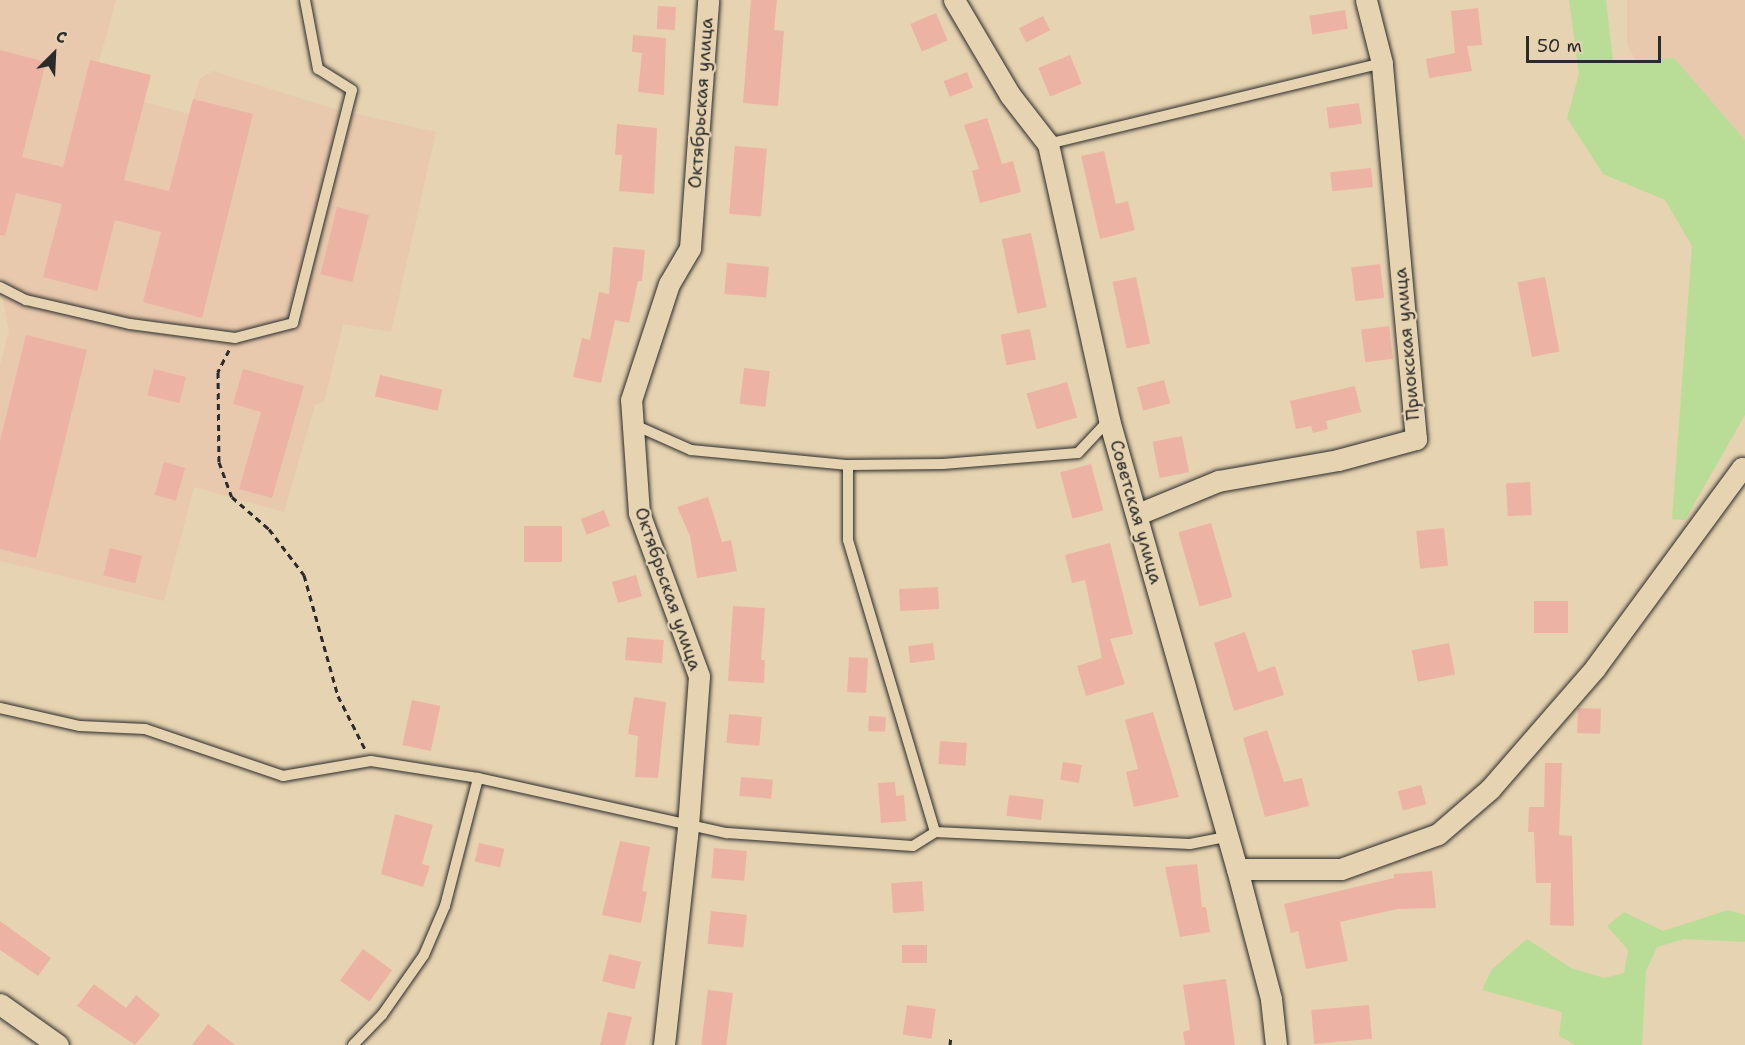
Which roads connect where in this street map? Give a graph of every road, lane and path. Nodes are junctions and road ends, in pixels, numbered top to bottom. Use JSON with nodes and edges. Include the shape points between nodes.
{"nodes":[{"id":1,"x":305,"y":0,"type":"edge"},
{"id":2,"x":708,"y":0,"type":"edge"},
{"id":3,"x":954,"y":0,"type":"edge"},
{"id":4,"x":1366,"y":0,"type":"edge"},
{"id":5,"x":1382,"y":63,"type":"junction"},
{"id":6,"x":1048,"y":144,"type":"junction"},
{"id":7,"x":0,"y":287,"type":"edge"},
{"id":8,"x":235,"y":338,"type":"junction"},
{"id":9,"x":1109,"y":420,"type":"junction"},
{"id":10,"x":630,"y":423,"type":"junction"},
{"id":11,"x":848,"y":465,"type":"junction"},
{"id":12,"x":1744,"y":467,"type":"edge"},
{"id":13,"x":1138,"y":514,"type":"junction"},
{"id":14,"x":0,"y":708,"type":"edge"},
{"id":15,"x":370,"y":761,"type":"junction"},
{"id":16,"x":478,"y":778,"type":"junction"},
{"id":17,"x":688,"y":826,"type":"junction"},
{"id":18,"x":935,"y":832,"type":"junction"},
{"id":19,"x":1226,"y":837,"type":"junction"},
{"id":20,"x":1237,"y":869,"type":"junction"},
{"id":21,"x":0,"y":1005,"type":"edge"},
{"id":22,"x":951,"y":1035,"type":"dead end"},
{"id":23,"x":58,"y":1045,"type":"edge"},
{"id":24,"x":353,"y":1045,"type":"edge"},
{"id":25,"x":664,"y":1045,"type":"edge"},
{"id":26,"x":950,"y":1045,"type":"edge"},
{"id":27,"x":1276,"y":1045,"type":"edge"}],
"edges":[{"from":1,"to":8,"type":"lane","via":[[318,69],[352,90],[343,140],[293,323]]},
{"from":2,"to":10,"type":"street","name":"Октябрьская улица","via":[[690,248],[669,284],[630,400]]},
{"from":3,"to":6,"type":"street","name":"Советская улица","via":[[1010,95]]},
{"from":4,"to":5,"type":"street","name":"Приокская улица"},
{"from":5,"to":6,"type":"lane"},
{"from":5,"to":13,"type":"street","name":"Приокская улица","via":[[1416,439],[1338,460],[1218,481]]},
{"from":6,"to":9,"type":"street","name":"Советская улица"},
{"from":7,"to":8,"type":"lane","via":[[26,300],[130,324]]},
{"from":8,"to":15,"type":"path","via":[[218,372],[219,462],[232,497],[269,529],[304,575],[338,696]]},
{"from":9,"to":11,"type":"lane","via":[[1078,453],[943,464]]},
{"from":9,"to":13,"type":"street","name":"Советская улица"},
{"from":10,"to":11,"type":"lane","via":[[691,450]]},
{"from":10,"to":17,"type":"street","name":"Октябрьская улица","via":[[639,513],[699,676]]},
{"from":11,"to":18,"type":"lane","via":[[848,540]]},
{"from":12,"to":20,"type":"street","via":[[1595,668],[1491,789],[1438,834],[1341,869]]},
{"from":13,"to":19,"type":"street","name":"Советская улица"},
{"from":14,"to":15,"type":"lane","via":[[80,726],[145,729],[283,776]]},
{"from":15,"to":16,"type":"lane"},
{"from":16,"to":17,"type":"lane"},
{"from":16,"to":24,"type":"lane","via":[[445,906],[424,956],[382,1015]]},
{"from":17,"to":18,"type":"lane","via":[[727,833],[913,846]]},
{"from":17,"to":25,"type":"street","name":"Октябрьская улица"},
{"from":18,"to":19,"type":"lane","via":[[1190,844]]},
{"from":19,"to":20,"type":"street","name":"Советская улица"},
{"from":20,"to":27,"type":"street","name":"Советская улица","via":[[1271,999]]},
{"from":21,"to":23,"type":"street"},
{"from":22,"to":26,"type":"path"}]}
